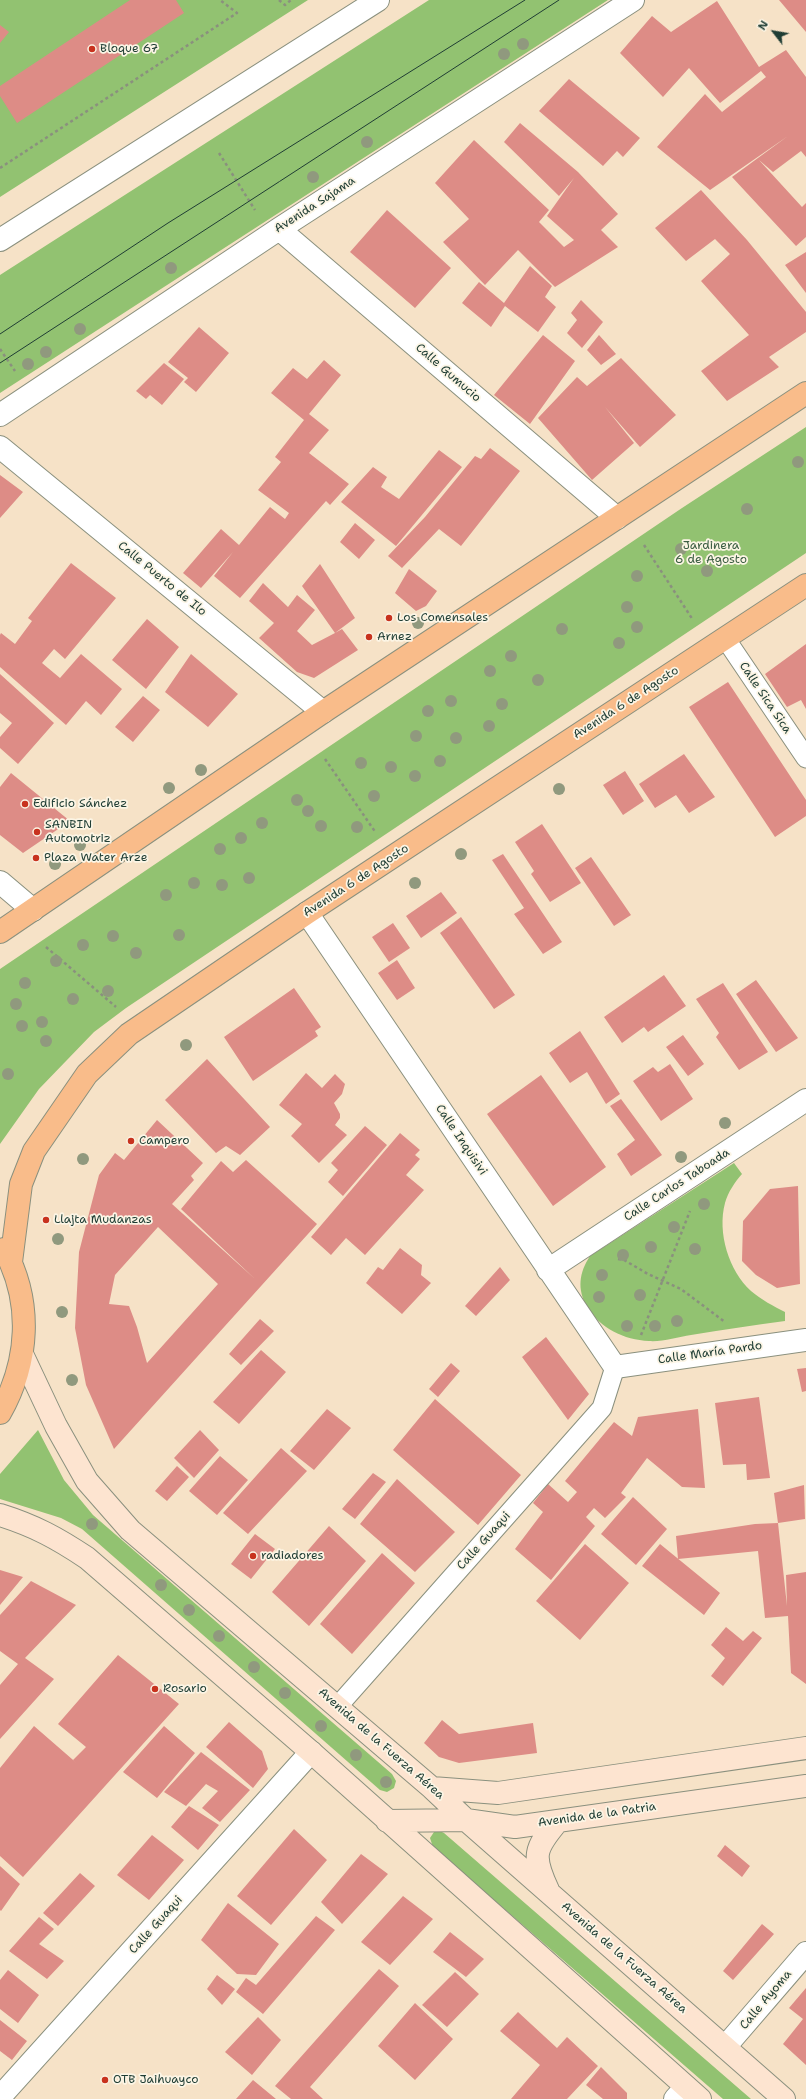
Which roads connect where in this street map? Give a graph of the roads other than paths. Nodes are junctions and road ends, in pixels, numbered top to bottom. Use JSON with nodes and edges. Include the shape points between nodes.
{"nodes":[{"id":1,"x":378,"y":0,"type":"edge"},
{"id":2,"x":633,"y":0,"type":"edge"},
{"id":3,"x":279,"y":229,"type":"junction"},
{"id":4,"x":0,"y":240,"type":"edge"},
{"id":5,"x":806,"y":392,"type":"edge"},
{"id":6,"x":0,"y":415,"type":"edge"},
{"id":7,"x":0,"y":447,"type":"edge"},
{"id":8,"x":617,"y":518,"type":"junction"},
{"id":9,"x":806,"y":585,"type":"edge"},
{"id":10,"x":725,"y":638,"type":"junction"},
{"id":11,"x":324,"y":712,"type":"junction"},
{"id":12,"x":806,"y":758,"type":"edge"},
{"id":13,"x":0,"y":882,"type":"edge"},
{"id":14,"x":33,"y":910,"type":"junction"},
{"id":15,"x":307,"y":913,"type":"junction"},
{"id":16,"x":0,"y":932,"type":"edge"},
{"id":17,"x":806,"y":1100,"type":"edge"},
{"id":18,"x":0,"y":1241,"type":"edge"},
{"id":19,"x":11,"y":1262,"type":"junction"},
{"id":20,"x":548,"y":1270,"type":"junction"},
{"id":21,"x":806,"y":1340,"type":"edge"},
{"id":22,"x":22,"y":1354,"type":"junction"},
{"id":23,"x":615,"y":1367,"type":"junction"},
{"id":24,"x":0,"y":1413,"type":"edge"},
{"id":25,"x":0,"y":1515,"type":"edge"},
{"id":26,"x":338,"y":1706,"type":"junction"},
{"id":27,"x":806,"y":1748,"type":"edge"},
{"id":28,"x":311,"y":1752,"type":"junction"},
{"id":29,"x":806,"y":1786,"type":"edge"},
{"id":30,"x":432,"y":1788,"type":"junction"},
{"id":31,"x":466,"y":1820,"type":"junction"},
{"id":32,"x":388,"y":1821,"type":"junction"},
{"id":33,"x":558,"y":1821,"type":"junction"},
{"id":34,"x":550,"y":1893,"type":"junction"},
{"id":35,"x":806,"y":1953,"type":"edge"},
{"id":36,"x":725,"y":2048,"type":"junction"},
{"id":37,"x":687,"y":2095,"type":"edge"},
{"id":38,"x":0,"y":2097,"type":"edge"},
{"id":39,"x":784,"y":2099,"type":"edge"}],
"edges":[{"from":1,"to":4,"type":"street"},
{"from":2,"to":3,"type":"street","name":"Avenida Sajama"},
{"from":3,"to":6,"type":"street","name":"Avenida Sajama"},
{"from":3,"to":8,"type":"street","name":"Calle Gumucio"},
{"from":5,"to":8,"type":"main road"},
{"from":7,"to":11,"type":"street","name":"Calle Puerto de Ilo"},
{"from":8,"to":11,"type":"main road"},
{"from":9,"to":10,"type":"main road","name":"Avenida 6 de Agosto"},
{"from":10,"to":12,"type":"lane","name":"Calle Sica Sica"},
{"from":10,"to":15,"type":"main road","name":"Avenida 6 de Agosto"},
{"from":11,"to":14,"type":"main road"},
{"from":13,"to":14,"type":"street"},
{"from":14,"to":16,"type":"main road"},
{"from":15,"to":19,"type":"main road","name":"Avenida 6 de Agosto","via":[[129,1034],[87,1074],[53,1121],[32,1157],[21,1184]]},
{"from":15,"to":20,"type":"street","name":"Calle Inquisivi"},
{"from":17,"to":20,"type":"street","name":"Calle Carlos Taboada"},
{"from":18,"to":19,"type":"main road"},
{"from":19,"to":22,"type":"main road","via":[[18,1279],[23,1304]]},
{"from":20,"to":23,"type":"street","name":"Calle Inquisivi"},
{"from":21,"to":23,"type":"street","name":"Calle María Pardo"},
{"from":22,"to":24,"type":"main road","via":[[17,1377]]},
{"from":22,"to":26,"type":"main road","name":"Avenida de la Fuerza Aérea","via":[[56,1426],[87,1481],[130,1530]]},
{"from":23,"to":26,"type":"lane","name":"Calle Guaqui","via":[[602,1408]]},
{"from":25,"to":28,"type":"main road","via":[[53,1535],[87,1558]]},
{"from":26,"to":30,"type":"main road","name":"Avenida de la Fuerza Aérea"},
{"from":27,"to":30,"type":"main road","via":[[498,1793]]},
{"from":28,"to":32,"type":"main road"},
{"from":28,"to":38,"type":"street","name":"Calle Guaqui"},
{"from":29,"to":33,"type":"main road","name":"Avenida de la Patria"},
{"from":30,"to":31,"type":"main road","name":"Avenida de la Fuerza Aérea"},
{"from":31,"to":32,"type":"main road","name":"Avenida de la Patria"},
{"from":31,"to":33,"type":"main road","name":"Avenida de la Patria","via":[[515,1827]]},
{"from":31,"to":34,"type":"main road","name":"Avenida de la Fuerza Aérea"},
{"from":32,"to":37,"type":"main road"},
{"from":33,"to":34,"type":"main road","via":[[543,1839],[537,1853],[539,1870]]},
{"from":34,"to":36,"type":"main road","name":"Avenida de la Fuerza Aérea"},
{"from":35,"to":36,"type":"street","name":"Calle Ayoma"},
{"from":36,"to":39,"type":"main road","name":"Avenida de la Fuerza Aérea"}]}
